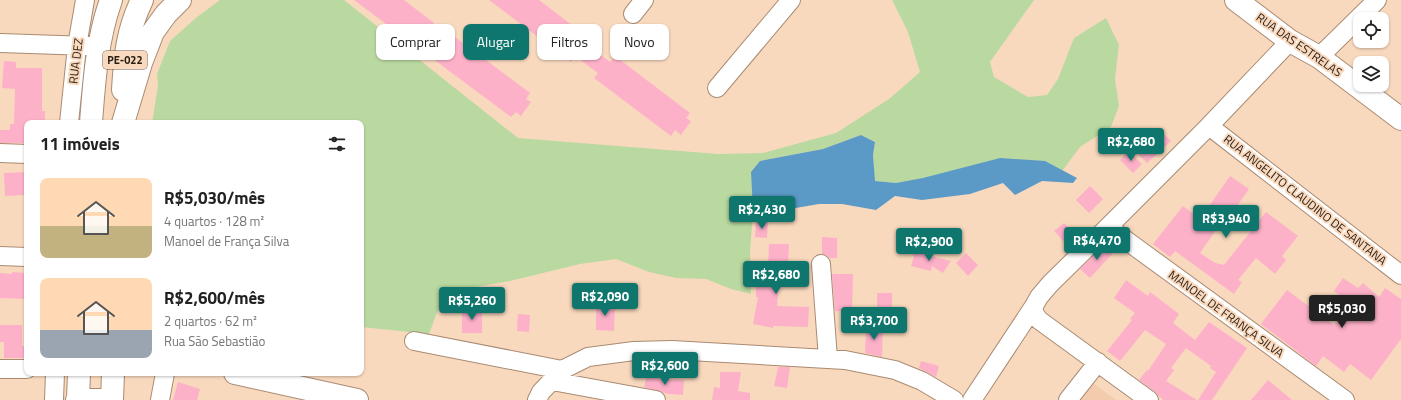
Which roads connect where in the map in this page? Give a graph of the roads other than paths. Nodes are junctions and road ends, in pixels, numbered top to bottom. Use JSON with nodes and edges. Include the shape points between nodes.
{"nodes":[{"id":1,"x":85,"y":0,"type":"edge"},
{"id":2,"x":111,"y":0,"type":"edge"},
{"id":3,"x":142,"y":0,"type":"edge"},
{"id":4,"x":180,"y":0,"type":"edge"},
{"id":5,"x":791,"y":0,"type":"edge"},
{"id":6,"x":1236,"y":0,"type":"edge"},
{"id":7,"x":1377,"y":0,"type":"edge"},
{"id":8,"x":1290,"y":41,"type":"junction"},
{"id":9,"x":0,"y":43,"type":"edge"},
{"id":10,"x":77,"y":46,"type":"junction"},
{"id":11,"x":100,"y":47,"type":"junction"},
{"id":12,"x":1319,"y":57,"type":"junction"},
{"id":13,"x":717,"y":88,"type":"dead end"},
{"id":14,"x":1401,"y":118,"type":"edge"},
{"id":15,"x":69,"y":120,"type":"edge"},
{"id":16,"x":91,"y":120,"type":"edge"},
{"id":17,"x":122,"y":120,"type":"edge"},
{"id":18,"x":123,"y":120,"type":"edge"},
{"id":19,"x":1209,"y":126,"type":"junction"},
{"id":20,"x":0,"y":153,"type":"edge"},
{"id":21,"x":24,"y":154,"type":"edge"},
{"id":22,"x":1108,"y":227,"type":"junction"},
{"id":23,"x":0,"y":256,"type":"edge"},
{"id":24,"x":24,"y":257,"type":"edge"},
{"id":25,"x":821,"y":264,"type":"dead end"},
{"id":26,"x":1401,"y":275,"type":"edge"},
{"id":27,"x":1036,"y":313,"type":"junction"},
{"id":28,"x":414,"y":341,"type":"dead end"},
{"id":29,"x":828,"y":359,"type":"junction"},
{"id":30,"x":1098,"y":362,"type":"junction"},
{"id":31,"x":0,"y":369,"type":"edge"},
{"id":32,"x":24,"y":369,"type":"edge"},
{"id":33,"x":557,"y":375,"type":"junction"},
{"id":34,"x":55,"y":376,"type":"edge"},
{"id":35,"x":79,"y":376,"type":"edge"},
{"id":36,"x":113,"y":376,"type":"edge"},
{"id":37,"x":164,"y":376,"type":"edge"},
{"id":38,"x":249,"y":376,"type":"edge"},
{"id":39,"x":54,"y":400,"type":"edge"},
{"id":40,"x":78,"y":400,"type":"edge"},
{"id":41,"x":112,"y":400,"type":"edge"},
{"id":42,"x":160,"y":400,"type":"edge"},
{"id":43,"x":357,"y":400,"type":"edge"},
{"id":44,"x":538,"y":400,"type":"edge"},
{"id":45,"x":656,"y":400,"type":"edge"},
{"id":46,"x":954,"y":400,"type":"edge"},
{"id":47,"x":972,"y":400,"type":"edge"},
{"id":48,"x":1068,"y":400,"type":"edge"},
{"id":49,"x":1149,"y":400,"type":"edge"},
{"id":50,"x":1344,"y":400,"type":"edge"}],
"edges":[{"from":1,"to":10,"type":"street","name":"RUA DEZ"},
{"from":2,"to":11,"type":"main road","number":"PE-022"},
{"from":3,"to":17,"type":"main road","number":"PE-022","via":[[128,37]]},
{"from":4,"to":18,"type":"main road","via":[[153,32]]},
{"from":5,"to":13,"type":"street"},
{"from":6,"to":8,"type":"main road","name":"RUA DAS ESTRELAS"},
{"from":7,"to":12,"type":"street"},
{"from":8,"to":12,"type":"main road","name":"RUA DAS ESTRELAS"},
{"from":8,"to":19,"type":"street"},
{"from":9,"to":10,"type":"street"},
{"from":10,"to":11,"type":"street"},
{"from":10,"to":15,"type":"street","name":"RUA DEZ"},
{"from":11,"to":16,"type":"main road","number":"PE-022","via":[[94,80]]},
{"from":12,"to":14,"type":"main road","name":"RUA DAS ESTRELAS"},
{"from":19,"to":22,"type":"street"},
{"from":19,"to":26,"type":"street","name":"RUA ANGELITO CLAUDINO DE SANTANA"},
{"from":20,"to":21,"type":"street"},
{"from":22,"to":27,"type":"street","via":[[1039,297]]},
{"from":22,"to":50,"type":"street","name":"MANOEL DE FRANÇA SILVA"},
{"from":23,"to":24,"type":"street"},
{"from":25,"to":29,"type":"street"},
{"from":27,"to":30,"type":"street"},
{"from":27,"to":47,"type":"street"},
{"from":28,"to":33,"type":"street"},
{"from":29,"to":33,"type":"street","via":[[672,350],[634,351],[588,357]]},
{"from":29,"to":46,"type":"street","via":[[895,370],[922,381]]},
{"from":30,"to":48,"type":"street"},
{"from":30,"to":49,"type":"street"},
{"from":31,"to":32,"type":"street"},
{"from":33,"to":44,"type":"street","via":[[541,392]]},
{"from":33,"to":45,"type":"street"},
{"from":34,"to":39,"type":"street"},
{"from":35,"to":40,"type":"main road"},
{"from":36,"to":41,"type":"main road"},
{"from":37,"to":42,"type":"street"},
{"from":38,"to":43,"type":"main road"},
{"from":40,"to":41,"type":"main road"}]}
